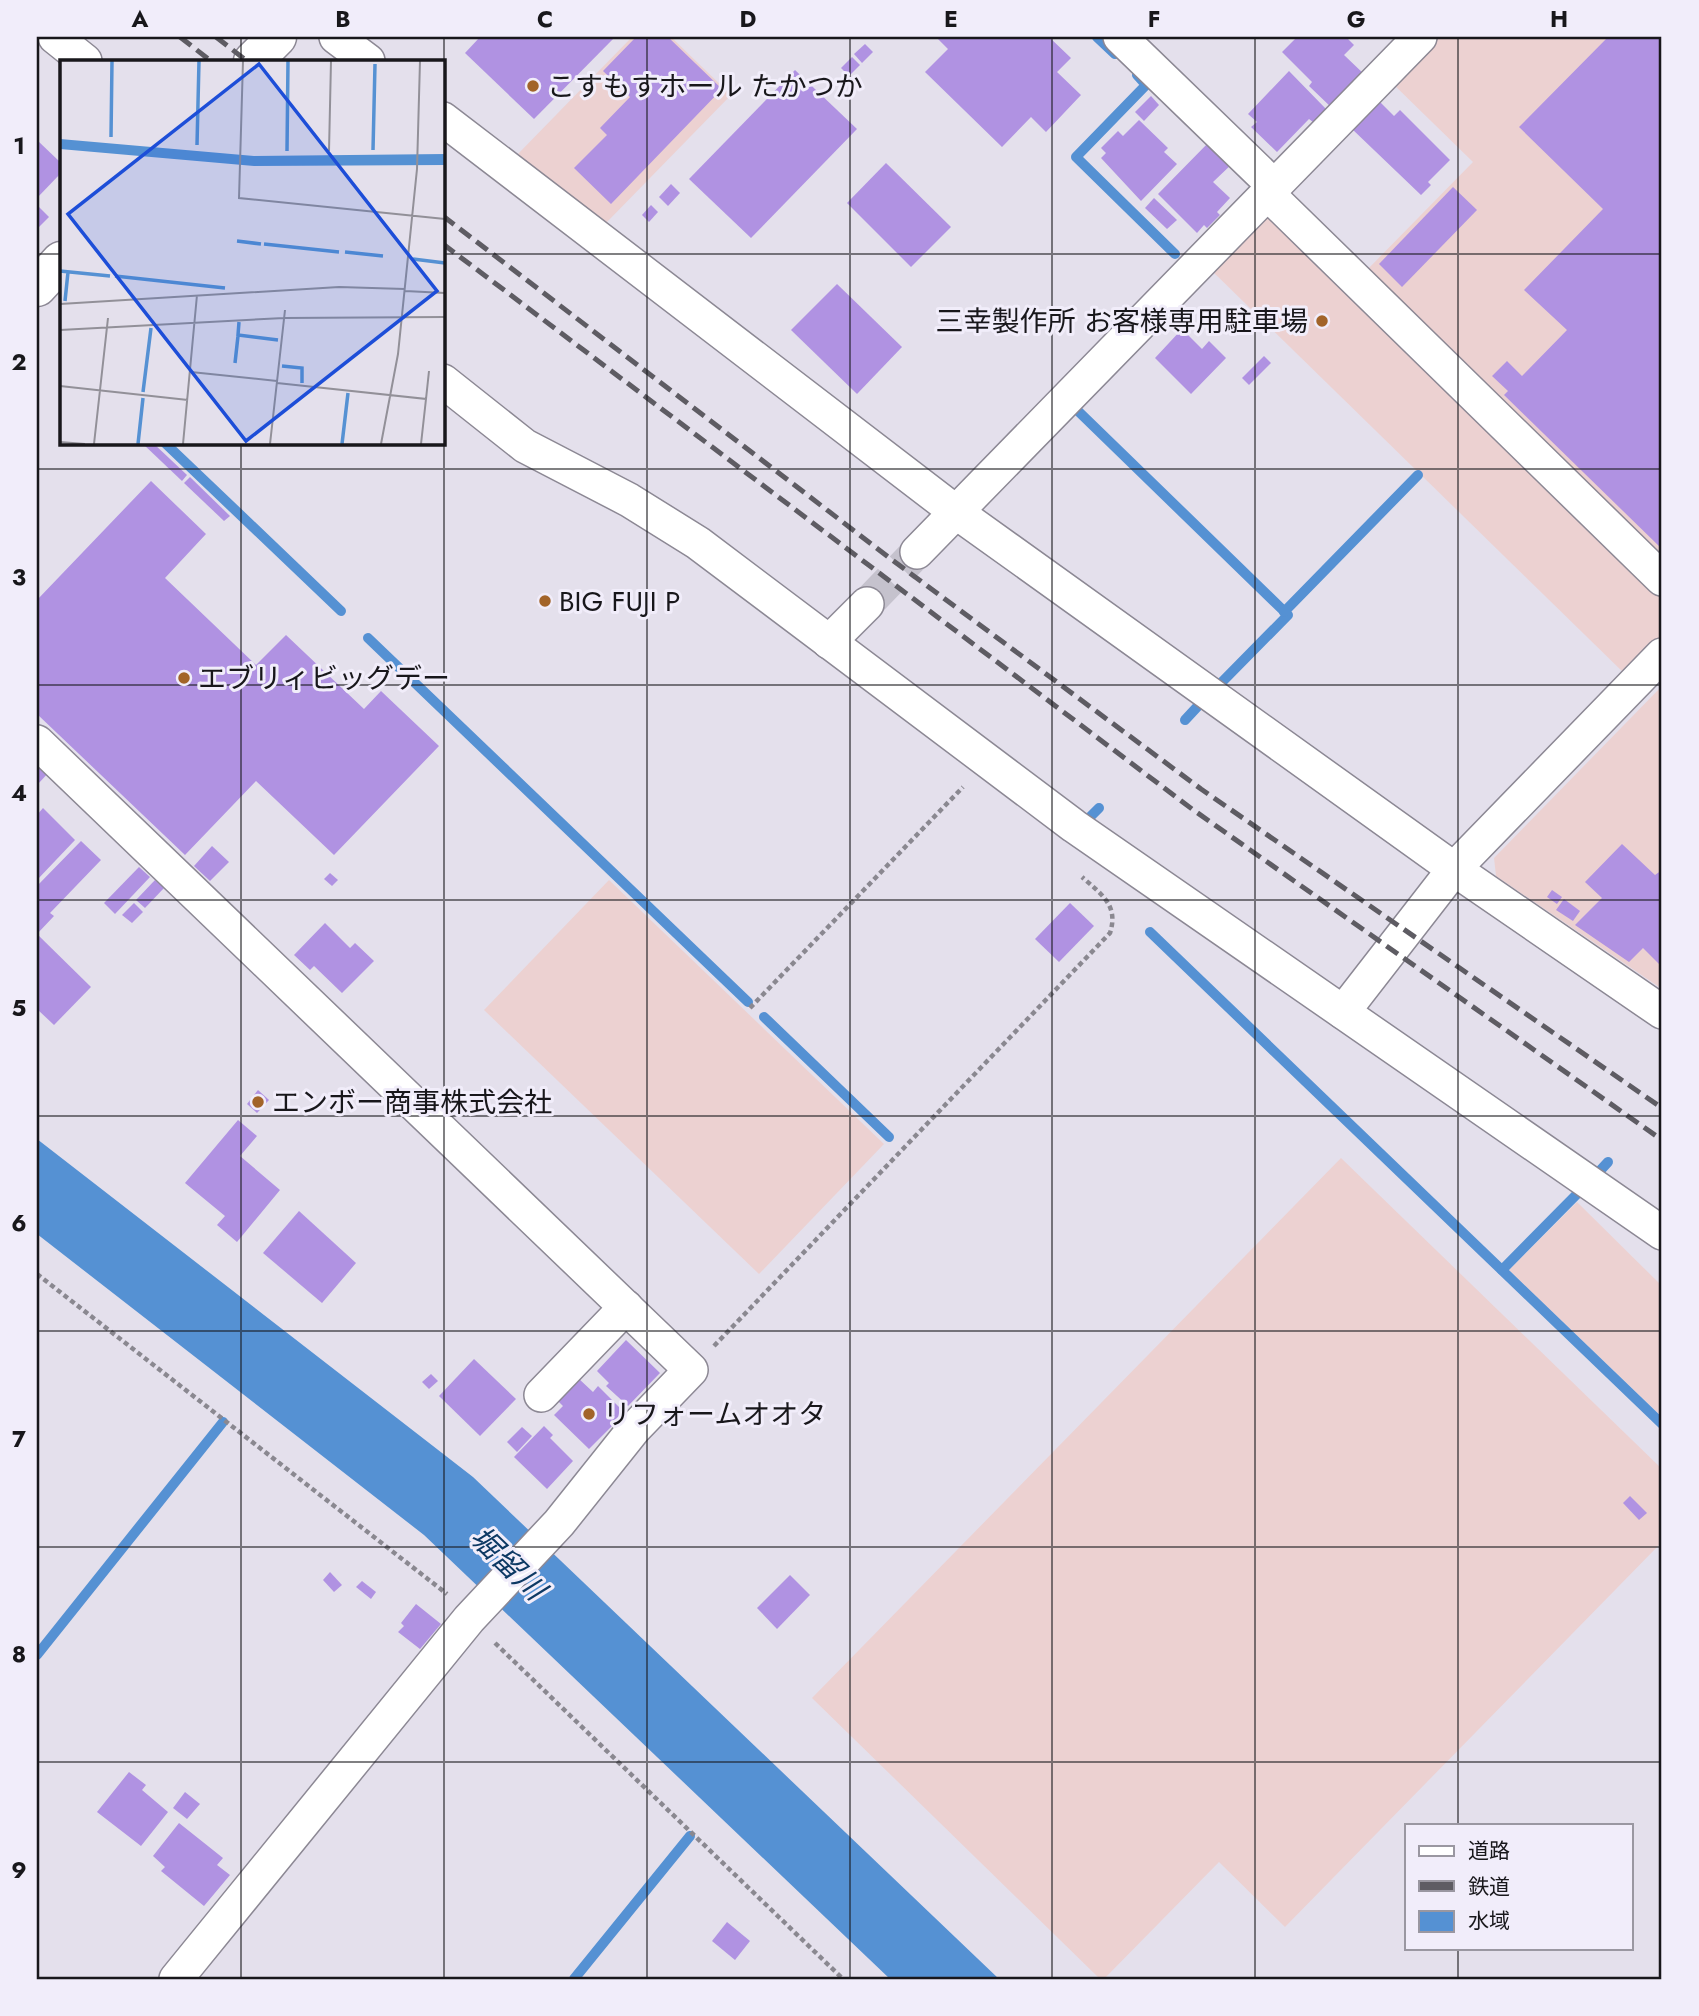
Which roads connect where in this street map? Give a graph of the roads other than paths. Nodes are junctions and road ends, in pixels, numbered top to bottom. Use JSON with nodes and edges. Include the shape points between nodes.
{"nodes":[{"id":1,"x":55,"y":37,"type":"edge"},
{"id":2,"x":277,"y":37,"type":"edge"},
{"id":3,"x":336,"y":37,"type":"edge"},
{"id":4,"x":1120,"y":37,"type":"edge"},
{"id":5,"x":1420,"y":37,"type":"edge"},
{"id":6,"x":84,"y":60,"type":"edge"},
{"id":7,"x":254,"y":60,"type":"edge"},
{"id":8,"x":367,"y":60,"type":"edge"},
{"id":9,"x":444,"y":119,"type":"edge"},
{"id":10,"x":1270,"y":190,"type":"junction"},
{"id":11,"x":60,"y":262,"type":"edge"},
{"id":12,"x":37,"y":287,"type":"edge"},
{"id":13,"x":444,"y":382,"type":"edge"},
{"id":14,"x":956,"y":512,"type":"junction"},
{"id":15,"x":917,"y":552,"type":"tunnel mouth"},
{"id":16,"x":1662,"y":579,"type":"edge"},
{"id":17,"x":867,"y":604,"type":"tunnel mouth"},
{"id":18,"x":829,"y":642,"type":"junction"},
{"id":19,"x":1662,"y":655,"type":"edge"},
{"id":20,"x":37,"y":742,"type":"edge"},
{"id":21,"x":1454,"y":869,"type":"junction"},
{"id":22,"x":1343,"y":1012,"type":"junction"},
{"id":23,"x":1662,"y":1012,"type":"edge"},
{"id":24,"x":1662,"y":1233,"type":"edge"},
{"id":25,"x":626,"y":1307,"type":"junction"},
{"id":26,"x":541,"y":1395,"type":"dead end"},
{"id":27,"x":176,"y":1979,"type":"edge"}],
"edges":[{"from":1,"to":6,"type":"street"},
{"from":2,"to":7,"type":"main road"},
{"from":3,"to":8,"type":"street"},
{"from":4,"to":10,"type":"street"},
{"from":5,"to":10,"type":"street"},
{"from":9,"to":14,"type":"street"},
{"from":10,"to":14,"type":"street"},
{"from":10,"to":16,"type":"street"},
{"from":11,"to":12,"type":"main road"},
{"from":13,"to":18,"type":"street","via":[[525,446],[629,500],[698,543]]},
{"from":14,"to":15,"type":"street"},
{"from":14,"to":21,"type":"street"},
{"from":17,"to":18,"type":"street"},
{"from":18,"to":22,"type":"street","via":[[1074,827]]},
{"from":19,"to":21,"type":"street"},
{"from":20,"to":25,"type":"street"},
{"from":21,"to":22,"type":"street"},
{"from":21,"to":23,"type":"street"},
{"from":22,"to":24,"type":"street"},
{"from":25,"to":26,"type":"street"},
{"from":25,"to":27,"type":"street","via":[[691,1370],[472,1616]]}]}
